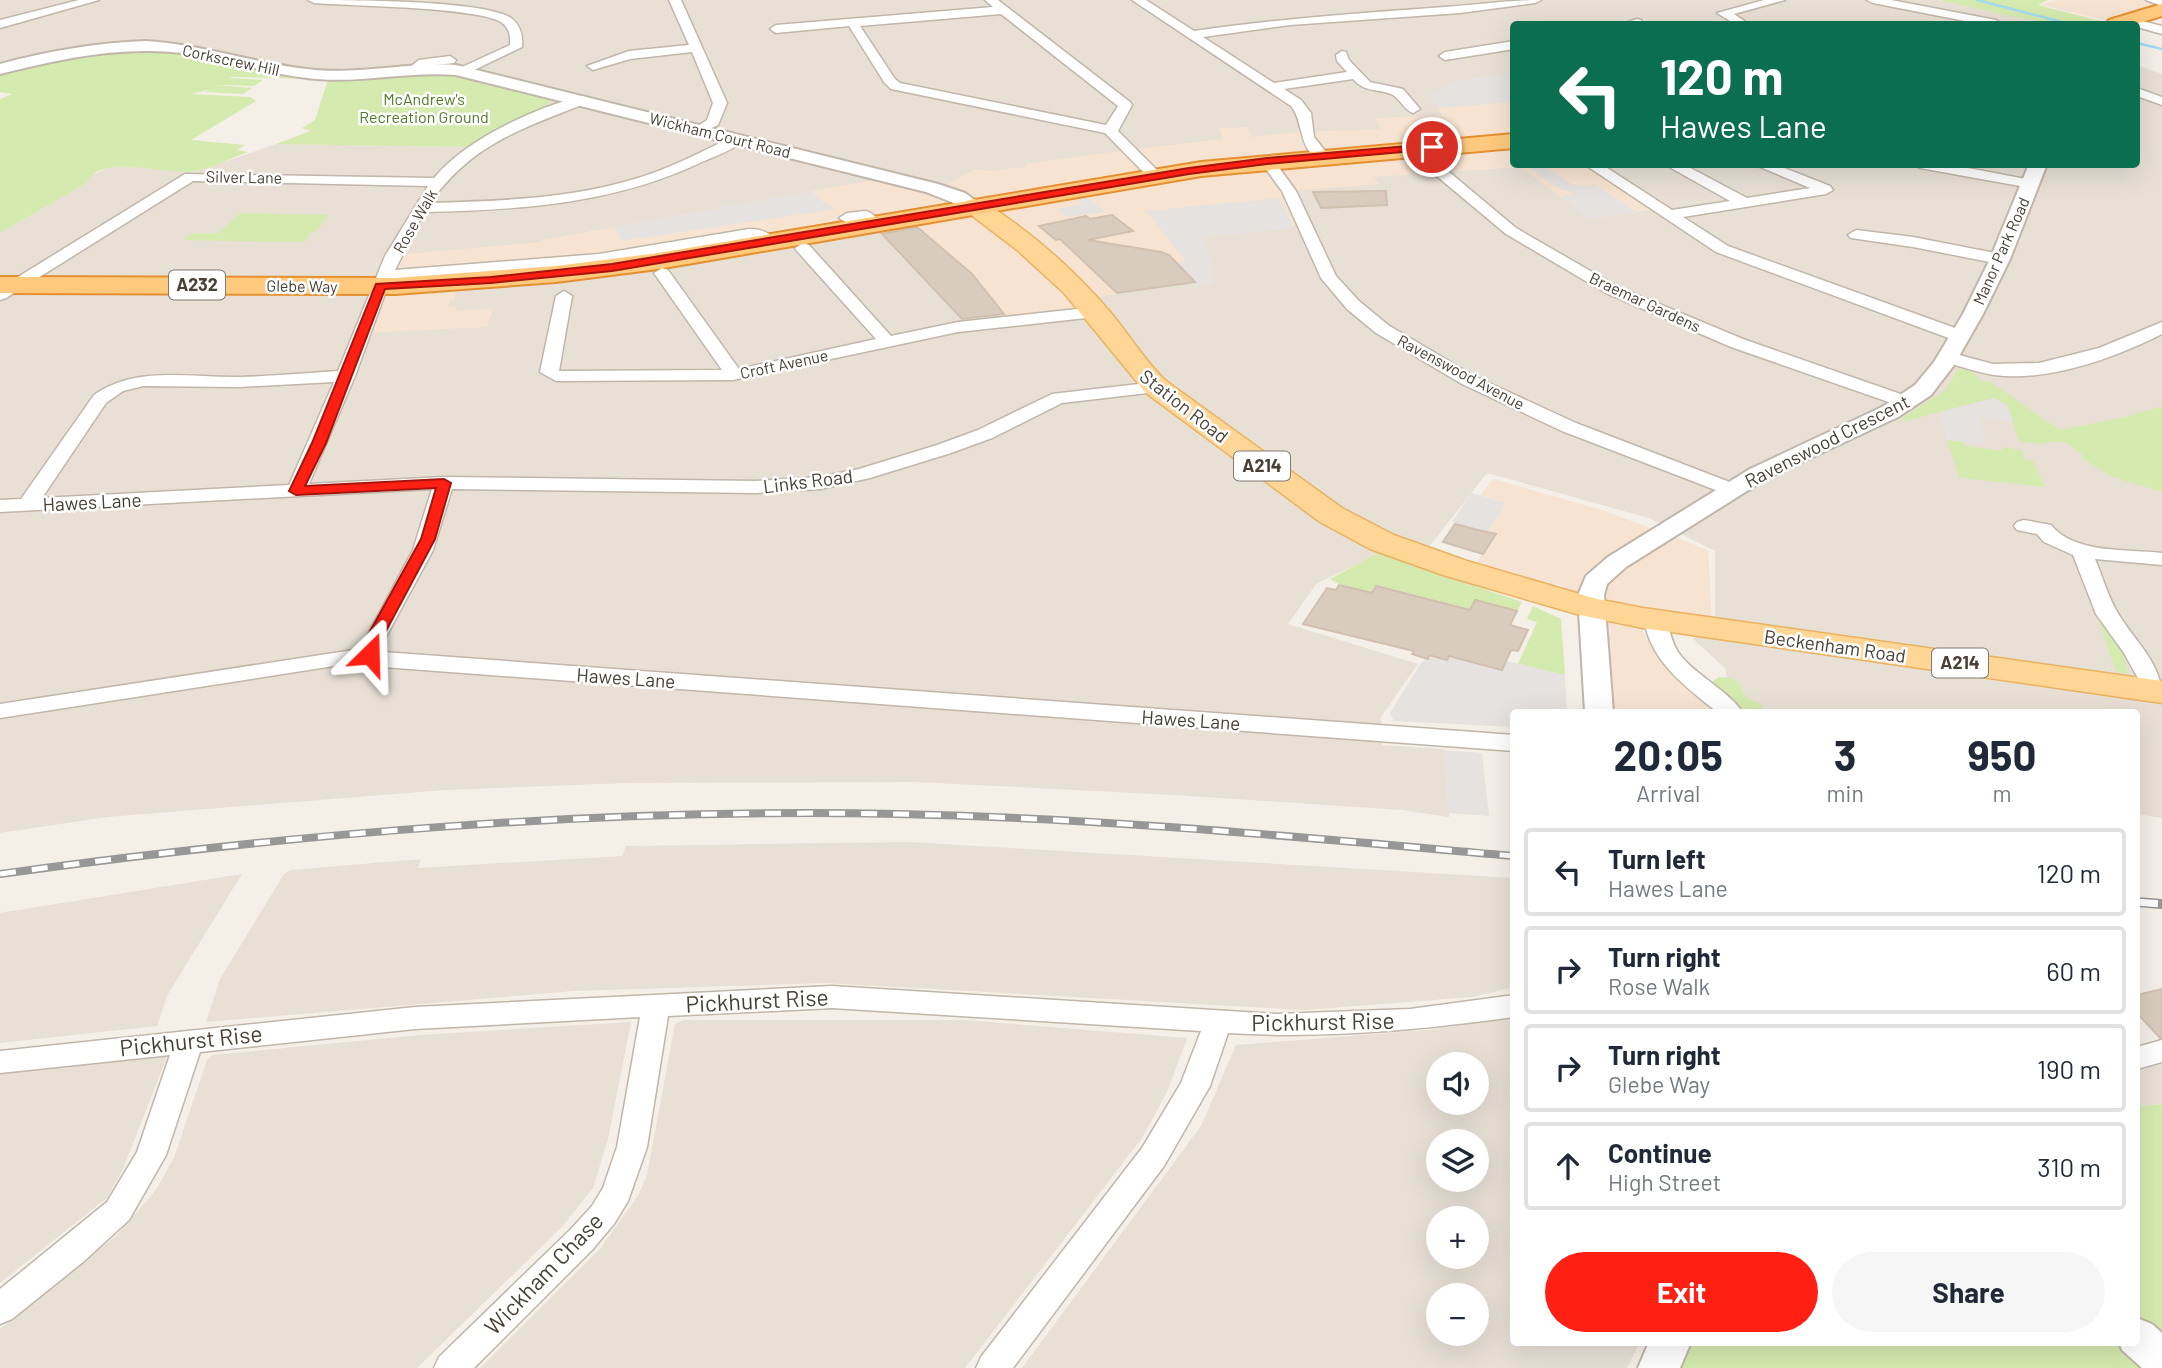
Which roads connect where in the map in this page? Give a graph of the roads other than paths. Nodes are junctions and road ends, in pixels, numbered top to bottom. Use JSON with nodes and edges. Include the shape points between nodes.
{"nodes":[{"id":1,"x":93,"y":0,"type":"edge"},
{"id":2,"x":314,"y":0,"type":"edge"},
{"id":3,"x":675,"y":0,"type":"edge"},
{"id":4,"x":991,"y":0,"type":"edge"},
{"id":5,"x":1138,"y":0,"type":"edge"},
{"id":6,"x":1535,"y":0,"type":"edge"},
{"id":7,"x":1779,"y":0,"type":"edge"},
{"id":8,"x":1873,"y":0,"type":"edge"},
{"id":9,"x":2152,"y":0,"type":"edge"},
{"id":10,"x":2162,"y":3,"type":"edge"},
{"id":11,"x":1003,"y":10,"type":"junction"},
{"id":12,"x":2162,"y":10,"type":"edge"},
{"id":13,"x":1738,"y":21,"type":"edge"},
{"id":14,"x":1958,"y":21,"type":"edge"},
{"id":15,"x":2127,"y":21,"type":"edge"},
{"id":16,"x":852,"y":22,"type":"junction"},
{"id":17,"x":0,"y":24,"type":"edge"},
{"id":18,"x":2140,"y":26,"type":"edge"},
{"id":19,"x":776,"y":29,"type":"dead end"},
{"id":20,"x":2162,"y":30,"type":"edge"},
{"id":21,"x":1191,"y":35,"type":"junction"},
{"id":22,"x":1510,"y":45,"type":"edge"},
{"id":23,"x":697,"y":48,"type":"junction"},
{"id":24,"x":1342,"y":55,"type":"dead end"},
{"id":25,"x":1445,"y":56,"type":"dead end"},
{"id":26,"x":450,"y":60,"type":"dead end"},
{"id":27,"x":593,"y":66,"type":"dead end"},
{"id":28,"x":415,"y":68,"type":"junction"},
{"id":29,"x":0,"y":69,"type":"edge"},
{"id":30,"x":464,"y":71,"type":"junction"},
{"id":31,"x":1355,"y":75,"type":"junction"},
{"id":32,"x":1272,"y":87,"type":"junction"},
{"id":33,"x":2140,"y":93,"type":"edge"},
{"id":34,"x":581,"y":100,"type":"junction"},
{"id":35,"x":2162,"y":101,"type":"edge"},
{"id":36,"x":1413,"y":109,"type":"dead end"},
{"id":37,"x":699,"y":130,"type":"junction"},
{"id":38,"x":1111,"y":130,"type":"junction"},
{"id":39,"x":737,"y":140,"type":"junction"},
{"id":40,"x":1510,"y":141,"type":"edge"},
{"id":41,"x":1413,"y":149,"type":"junction"},
{"id":42,"x":1322,"y":156,"type":"junction"},
{"id":43,"x":1267,"y":161,"type":"junction"},
{"id":44,"x":1597,"y":168,"type":"edge"},
{"id":45,"x":1679,"y":168,"type":"edge"},
{"id":46,"x":1770,"y":168,"type":"edge"},
{"id":47,"x":1942,"y":168,"type":"edge"},
{"id":48,"x":2037,"y":168,"type":"edge"},
{"id":49,"x":1155,"y":176,"type":"junction"},
{"id":50,"x":438,"y":182,"type":"junction"},
{"id":51,"x":2031,"y":184,"type":"junction"},
{"id":52,"x":1826,"y":190,"type":"joint"},
{"id":53,"x":1745,"y":203,"type":"junction"},
{"id":54,"x":974,"y":206,"type":"junction"},
{"id":55,"x":422,"y":208,"type":"junction"},
{"id":56,"x":1667,"y":215,"type":"junction"},
{"id":57,"x":847,"y":218,"type":"dead end"},
{"id":58,"x":873,"y":224,"type":"junction"},
{"id":59,"x":1856,"y":235,"type":"dead end"},
{"id":60,"x":803,"y":248,"type":"dead end"},
{"id":61,"x":2000,"y":259,"type":"junction"},
{"id":62,"x":662,"y":273,"type":"dead end"},
{"id":63,"x":383,"y":281,"type":"junction"},
{"id":64,"x":4,"y":288,"type":"edge"},
{"id":65,"x":564,"y":296,"type":"dead end"},
{"id":66,"x":1095,"y":312,"type":"junction"},
{"id":67,"x":2162,"y":327,"type":"edge"},
{"id":68,"x":1960,"y":336,"type":"junction"},
{"id":69,"x":888,"y":342,"type":"junction"},
{"id":70,"x":1948,"y":357,"type":"junction"},
{"id":71,"x":733,"y":375,"type":"junction"},
{"id":72,"x":346,"y":376,"type":"junction"},
{"id":73,"x":1156,"y":387,"type":"junction"},
{"id":74,"x":1906,"y":402,"type":"junction"},
{"id":75,"x":444,"y":483,"type":"junction"},
{"id":76,"x":1733,"y":490,"type":"junction"},
{"id":77,"x":296,"y":491,"type":"junction"},
{"id":78,"x":27,"y":505,"type":"junction"},
{"id":79,"x":0,"y":506,"type":"edge"},
{"id":80,"x":2024,"y":526,"type":"dead end"},
{"id":81,"x":2082,"y":551,"type":"junction"},
{"id":82,"x":2162,"y":559,"type":"edge"},
{"id":83,"x":1592,"y":608,"type":"junction"},
{"id":84,"x":1655,"y":620,"type":"junction"},
{"id":85,"x":370,"y":654,"type":"junction"},
{"id":86,"x":2159,"y":692,"type":"edge"},
{"id":87,"x":1599,"y":709,"type":"edge"},
{"id":88,"x":1728,"y":709,"type":"edge"},
{"id":89,"x":0,"y":711,"type":"edge"},
{"id":90,"x":1510,"y":743,"type":"edge"},
{"id":91,"x":656,"y":1006,"type":"junction"},
{"id":92,"x":1510,"y":1007,"type":"edge"},
{"id":93,"x":1219,"y":1022,"type":"junction"},
{"id":94,"x":190,"y":1041,"type":"junction"},
{"id":95,"x":2162,"y":1051,"type":"edge"},
{"id":96,"x":2140,"y":1057,"type":"edge"},
{"id":97,"x":0,"y":1062,"type":"edge"},
{"id":98,"x":0,"y":1309,"type":"edge"},
{"id":99,"x":2140,"y":1340,"type":"edge"},
{"id":100,"x":1668,"y":1346,"type":"edge"},
{"id":101,"x":2162,"y":1359,"type":"edge"},
{"id":102,"x":452,"y":1368,"type":"edge"},
{"id":103,"x":993,"y":1368,"type":"edge"},
{"id":104,"x":1659,"y":1368,"type":"edge"}],
"edges":[{"from":1,"to":17,"type":"street"},
{"from":2,"to":30,"type":"street","via":[[474,10],[508,20],[516,34],[516,47]]},
{"from":3,"to":23,"type":"street"},
{"from":4,"to":11,"type":"street"},
{"from":5,"to":21,"type":"street"},
{"from":6,"to":21,"type":"street","via":[[1460,10],[1290,21]]},
{"from":7,"to":13,"type":"street","via":[[1723,13]]},
{"from":8,"to":14,"type":"street"},
{"from":9,"to":10,"type":"street"},
{"from":11,"to":16,"type":"street"},
{"from":11,"to":38,"type":"street","via":[[1125,104]]},
{"from":12,"to":15,"type":"highway"},
{"from":16,"to":19,"type":"street"},
{"from":16,"to":38,"type":"street","via":[[895,86]]},
{"from":18,"to":20,"type":"street"},
{"from":21,"to":32,"type":"street"},
{"from":22,"to":25,"type":"street"},
{"from":23,"to":27,"type":"street","via":[[628,55]]},
{"from":23,"to":37,"type":"street","via":[[720,106],[713,122]]},
{"from":24,"to":31,"type":"street"},
{"from":26,"to":28,"type":"street","via":[[423,62]]},
{"from":28,"to":29,"type":"street","name":"Corkscrew Hill","via":[[315,75],[195,51],[140,47],[62,53]]},
{"from":28,"to":30,"type":"street","name":"Corkscrew Hill"},
{"from":30,"to":34,"type":"street","name":"Wickham Court Road"},
{"from":31,"to":32,"type":"street"},
{"from":31,"to":36,"type":"street","via":[[1369,87],[1398,92]]},
{"from":32,"to":42,"type":"street","via":[[1302,110],[1305,135]]},
{"from":33,"to":35,"type":"street"},
{"from":34,"to":37,"type":"street","name":"Wickham Court Road"},
{"from":34,"to":50,"type":"street","name":"Rose Walk","via":[[468,152]]},
{"from":37,"to":39,"type":"street","name":"Wickham Court Road"},
{"from":38,"to":49,"type":"street"},
{"from":39,"to":54,"type":"street","name":"Wickham Court Road","via":[[938,190]]},
{"from":39,"to":55,"type":"street","via":[[657,177],[618,188],[548,200]]},
{"from":40,"to":41,"type":"highway","number":"A232"},
{"from":41,"to":42,"type":"highway","number":"A232"},
{"from":41,"to":74,"type":"street","name":"Braemar Gardens","via":[[1511,231],[1612,290],[1737,343]]},
{"from":42,"to":43,"type":"highway","number":"A232"},
{"from":43,"to":49,"type":"highway","number":"A232"},
{"from":43,"to":76,"type":"street","name":"Ravenswood Avenue","via":[[1289,191],[1332,283],[1382,329],[1468,380],[1566,425]]},
{"from":44,"to":56,"type":"street"},
{"from":45,"to":53,"type":"street"},
{"from":46,"to":52,"type":"street"},
{"from":47,"to":51,"type":"street"},
{"from":48,"to":51,"type":"street","name":"Manor Park Road"},
{"from":49,"to":54,"type":"highway","number":"A232"},
{"from":50,"to":55,"type":"street","name":"Rose Walk"},
{"from":50,"to":64,"type":"street","name":"Silver Lane","via":[[190,177]]},
{"from":51,"to":61,"type":"street","name":"Manor Park Road"},
{"from":52,"to":53,"type":"street"},
{"from":53,"to":56,"type":"street"},
{"from":54,"to":58,"type":"highway","name":"Glebe Way","number":"A232"},
{"from":54,"to":66,"type":"main road","name":"Station Road","number":"A214","via":[[1039,252]]},
{"from":55,"to":63,"type":"street","name":"Rose Walk"},
{"from":56,"to":68,"type":"street","via":[[1722,249]]},
{"from":57,"to":58,"type":"street","via":[[866,216]]},
{"from":58,"to":63,"type":"highway","name":"Glebe Way","number":"A232","via":[[491,280]]},
{"from":59,"to":61,"type":"street"},
{"from":60,"to":69,"type":"street"},
{"from":61,"to":68,"type":"street","name":"Manor Park Road"},
{"from":62,"to":71,"type":"street"},
{"from":63,"to":64,"type":"highway","name":"Glebe Way","number":"A232"},
{"from":63,"to":72,"type":"street","name":"Rose Walk"},
{"from":65,"to":71,"type":"street","name":"Croft Avenue","via":[[549,372],[552,376]]},
{"from":66,"to":69,"type":"street","name":"Croft Avenue","via":[[958,327]]},
{"from":66,"to":73,"type":"main road","name":"Station Road","number":"A214"},
{"from":67,"to":70,"type":"street","via":[[2111,349],[2025,369],[1989,369]]},
{"from":68,"to":70,"type":"street","name":"Ravenswood Crescent"},
{"from":69,"to":71,"type":"street","name":"Croft Avenue"},
{"from":70,"to":74,"type":"street","name":"Ravenswood Crescent","via":[[1931,382]]},
{"from":72,"to":77,"type":"street","name":"Rose Walk"},
{"from":72,"to":78,"type":"street","via":[[142,381],[117,387],[100,399]]},
{"from":73,"to":75,"type":"street","name":"Links Road","via":[[1058,398],[955,446],[820,483],[755,487]]},
{"from":73,"to":83,"type":"main road","name":"Station Road","number":"A214","via":[[1301,495],[1362,532],[1455,568]]},
{"from":74,"to":76,"type":"street","name":"Ravenswood Crescent","via":[[1775,464]]},
{"from":75,"to":77,"type":"street","name":"Hawes Lane"},
{"from":75,"to":85,"type":"street","via":[[428,539],[370,646]]},
{"from":76,"to":83,"type":"street","name":"Ravenswood Crescent","via":[[1604,572],[1592,587]]},
{"from":77,"to":78,"type":"street","name":"Hawes Lane"},
{"from":78,"to":79,"type":"street","name":"Hawes Lane"},
{"from":80,"to":81,"type":"street","via":[[2044,529],[2051,538]]},
{"from":81,"to":82,"type":"street"},
{"from":81,"to":86,"type":"street","via":[[2107,614]]},
{"from":83,"to":84,"type":"main road","name":"Beckenham Road","number":"A214"},
{"from":83,"to":87,"type":"street","name":"Ravenswood Crescent"},
{"from":84,"to":86,"type":"main road","name":"Beckenham Road","number":"A214"},
{"from":84,"to":88,"type":"street","via":[[1657,636],[1673,660]]},
{"from":85,"to":89,"type":"street"},
{"from":85,"to":90,"type":"street","name":"Hawes Lane","via":[[391,660]]},
{"from":91,"to":93,"type":"street","name":"Pickhurst Rise","via":[[832,997]]},
{"from":91,"to":94,"type":"street","name":"Pickhurst Rise","via":[[415,1018]]},
{"from":91,"to":102,"type":"street","name":"Wickham Chase","via":[[632,1147],[617,1192],[581,1240]]},
{"from":92,"to":93,"type":"street","name":"Pickhurst Rise","via":[[1350,1024]]},
{"from":93,"to":103,"type":"street","via":[[1195,1086],[1153,1157]]},
{"from":94,"to":97,"type":"street","name":"Pickhurst Rise"},
{"from":94,"to":98,"type":"street","via":[[151,1155],[118,1211]]},
{"from":95,"to":96,"type":"street"},
{"from":99,"to":101,"type":"street"},
{"from":100,"to":104,"type":"street"}]}
